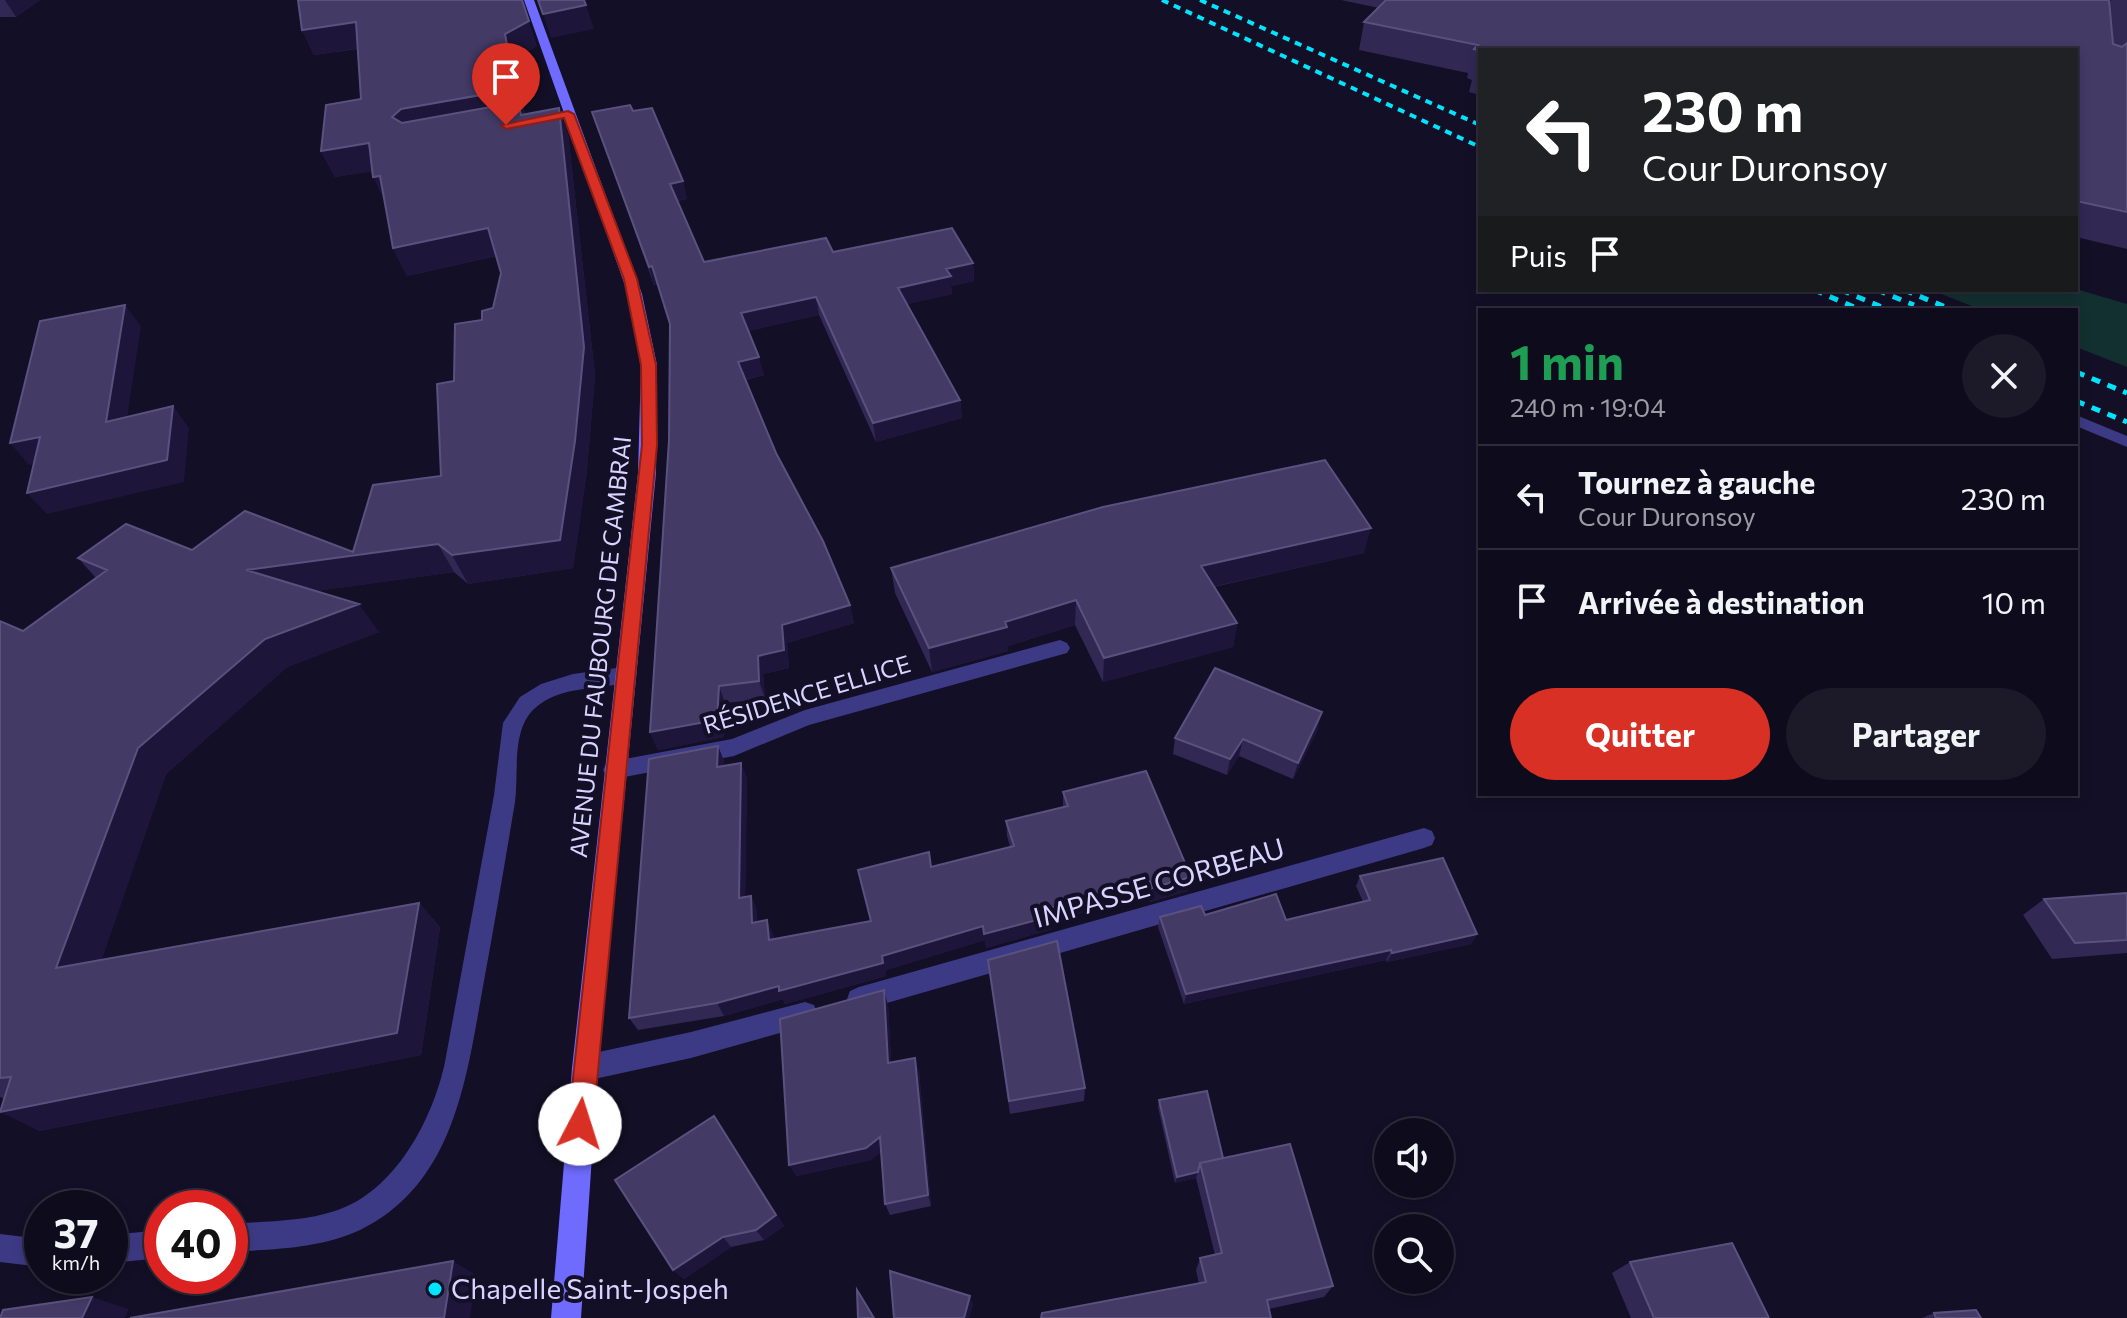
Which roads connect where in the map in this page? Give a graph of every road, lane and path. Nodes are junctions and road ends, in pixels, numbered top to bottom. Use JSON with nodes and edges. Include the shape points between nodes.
{"nodes":[{"id":1,"x":529,"y":0,"type":"edge"},
{"id":2,"x":2078,"y":421,"type":"edge"},
{"id":3,"x":2127,"y":442,"type":"edge"},
{"id":4,"x":1060,"y":648,"type":"dead end"},
{"id":5,"x":624,"y":675,"type":"junction"},
{"id":6,"x":614,"y":770,"type":"junction"},
{"id":7,"x":1424,"y":838,"type":"dead end"},
{"id":8,"x":585,"y":1068,"type":"junction"},
{"id":9,"x":248,"y":1236,"type":"edge"},
{"id":10,"x":0,"y":1248,"type":"edge"},
{"id":11,"x":24,"y":1251,"type":"edge"},
{"id":12,"x":566,"y":1318,"type":"edge"}],
"edges":[{"from":1,"to":5,"type":"street","name":"AVENUE DU FAUBOURG DE CAMBRAI","via":[[561,115],[631,279],[649,365],[649,445]]},
{"from":2,"to":3,"type":"street"},
{"from":4,"to":6,"type":"street","name":"RÉSIDENCE ELLICE","via":[[805,718],[734,747]]},
{"from":5,"to":6,"type":"street","name":"AVENUE DU FAUBOURG DE CAMBRAI"},
{"from":5,"to":9,"type":"street","via":[[549,689],[516,717],[455,1072],[440,1121],[425,1146],[387,1194],[365,1212],[308,1231]]},
{"from":6,"to":8,"type":"street","name":"AVENUE DU FAUBOURG DE CAMBRAI"},
{"from":7,"to":8,"type":"street","name":"IMPASSE CORBEAU","via":[[691,1045]]},
{"from":8,"to":12,"type":"street","name":"AVENUE DU FAUBOURG DE CAMBRAI"},
{"from":10,"to":11,"type":"street"}]}
